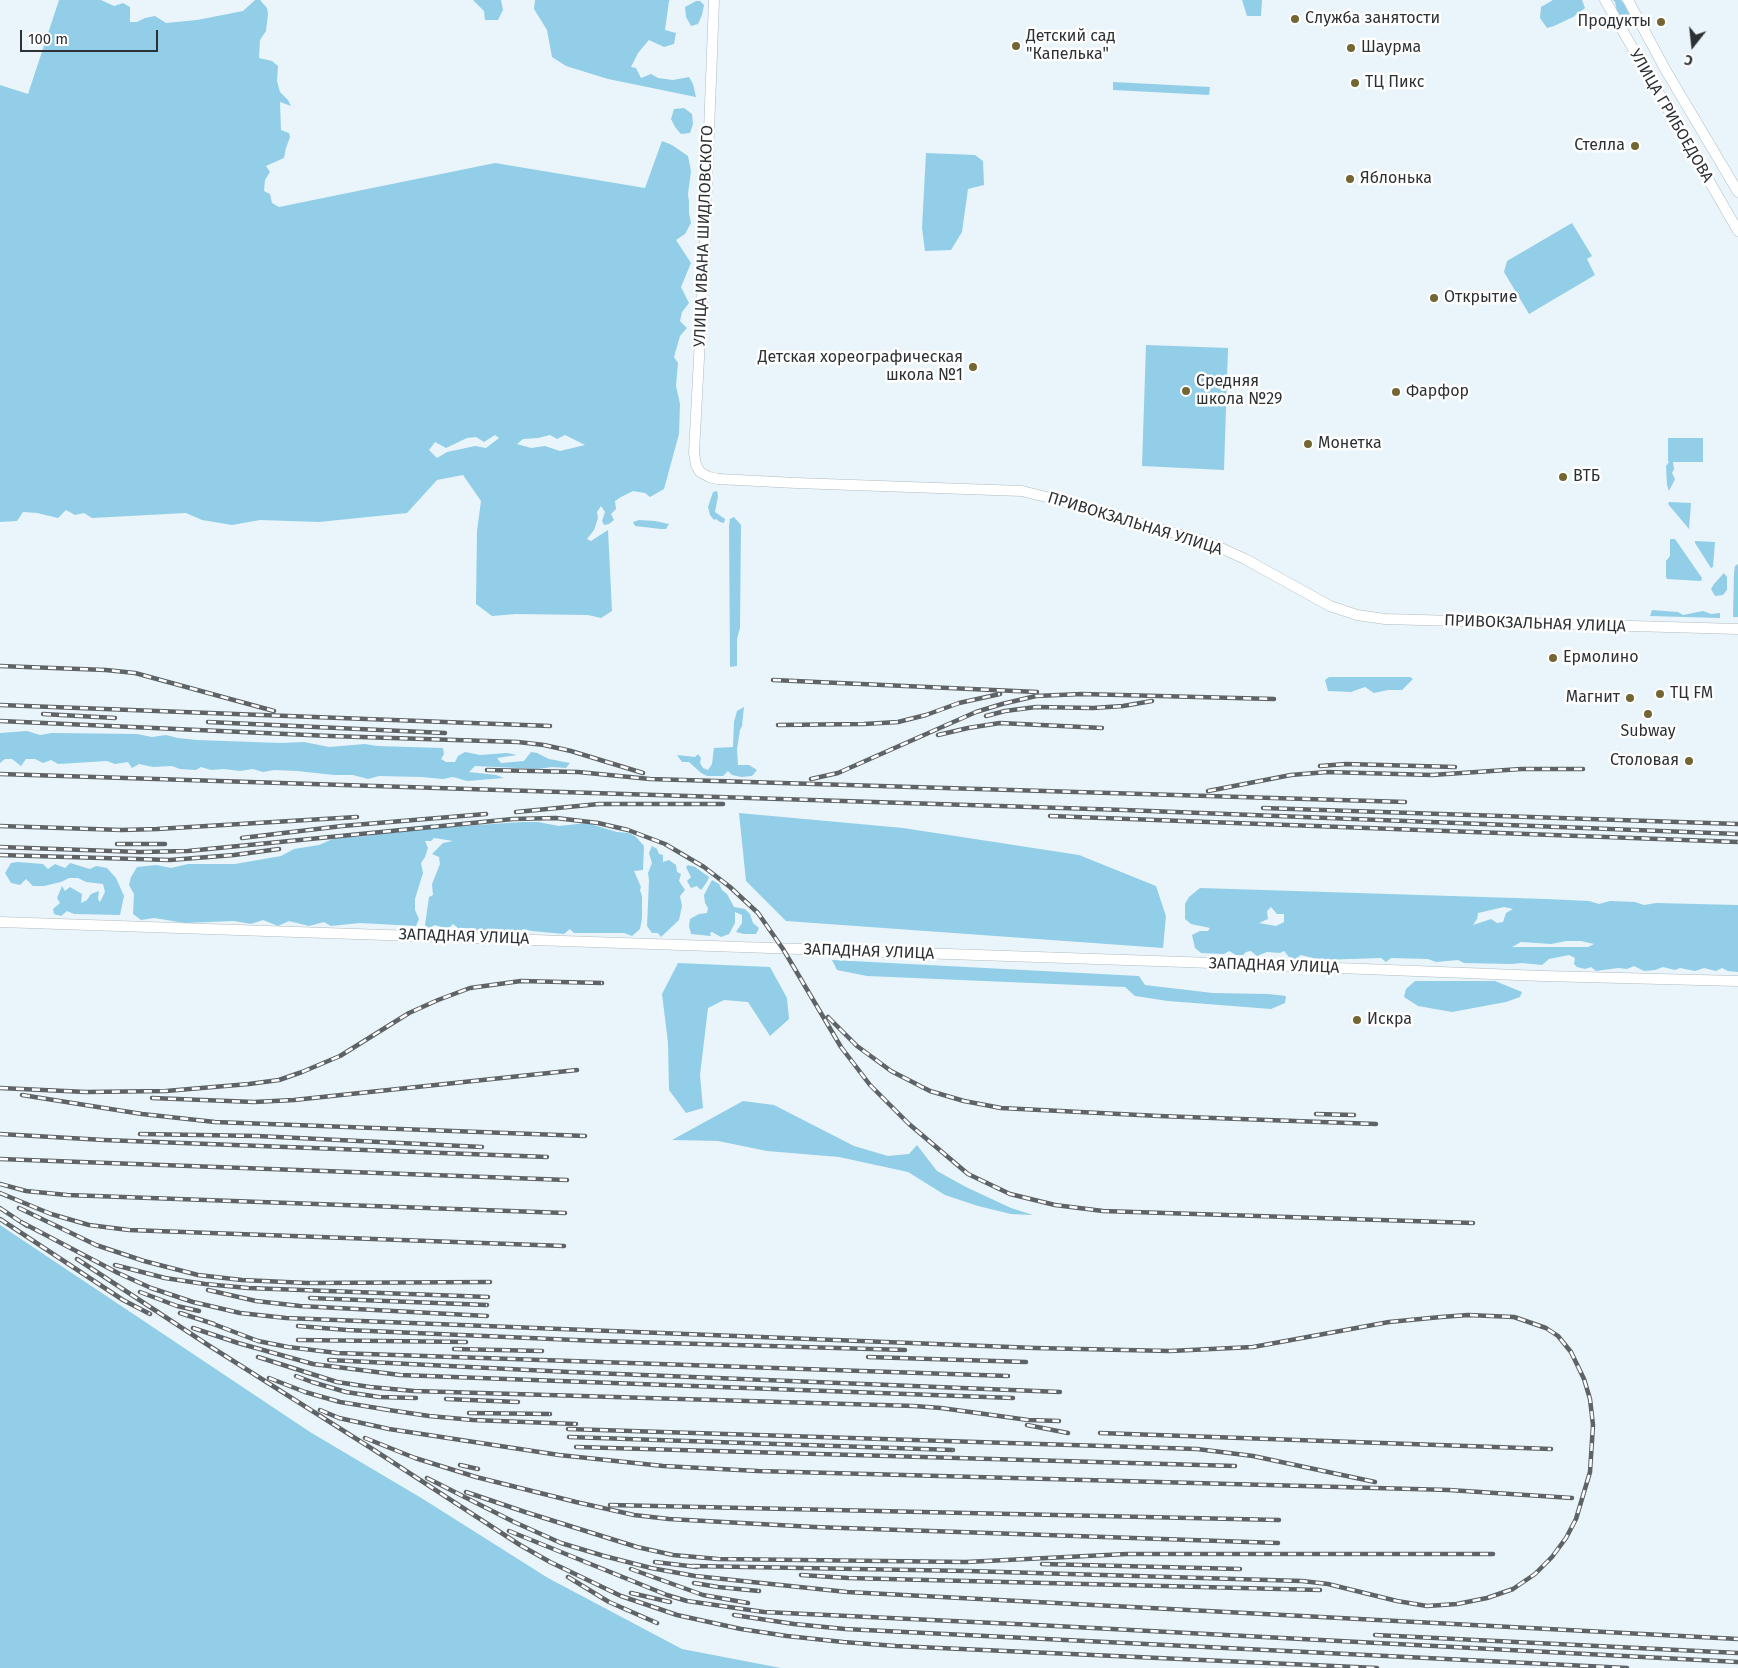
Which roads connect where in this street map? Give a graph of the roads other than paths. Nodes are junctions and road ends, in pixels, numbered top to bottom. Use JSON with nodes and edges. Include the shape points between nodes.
{"nodes":[{"id":1,"x":714,"y":0,"type":"edge"},
{"id":2,"x":1605,"y":0,"type":"edge"},
{"id":3,"x":1628,"y":0,"type":"edge"},
{"id":4,"x":1738,"y":192,"type":"edge"},
{"id":5,"x":1738,"y":231,"type":"edge"},
{"id":6,"x":700,"y":472,"type":"joint"},
{"id":7,"x":1738,"y":628,"type":"edge"},
{"id":8,"x":0,"y":922,"type":"edge"},
{"id":9,"x":1738,"y":981,"type":"edge"}],
"edges":[{"from":1,"to":6,"type":"street","name":"УЛИЦА ИВАНА ШИДЛОВСКОГО","via":[[694,453]]},
{"from":2,"to":5,"type":"street","name":"УЛИЦА ГРИБОЕДОВА"},
{"from":3,"to":4,"type":"street","name":"УЛИЦА ГРИБОЕДОВА"},
{"from":6,"to":7,"type":"street","name":"ПРИВОКЗАЛЬНАЯ УЛИЦА","via":[[718,479],[1022,491],[1210,543],[1246,559],[1330,606],[1357,615],[1385,619]]},
{"from":8,"to":9,"type":"street","name":"ЗАПАДНАЯ УЛИЦА"}]}
